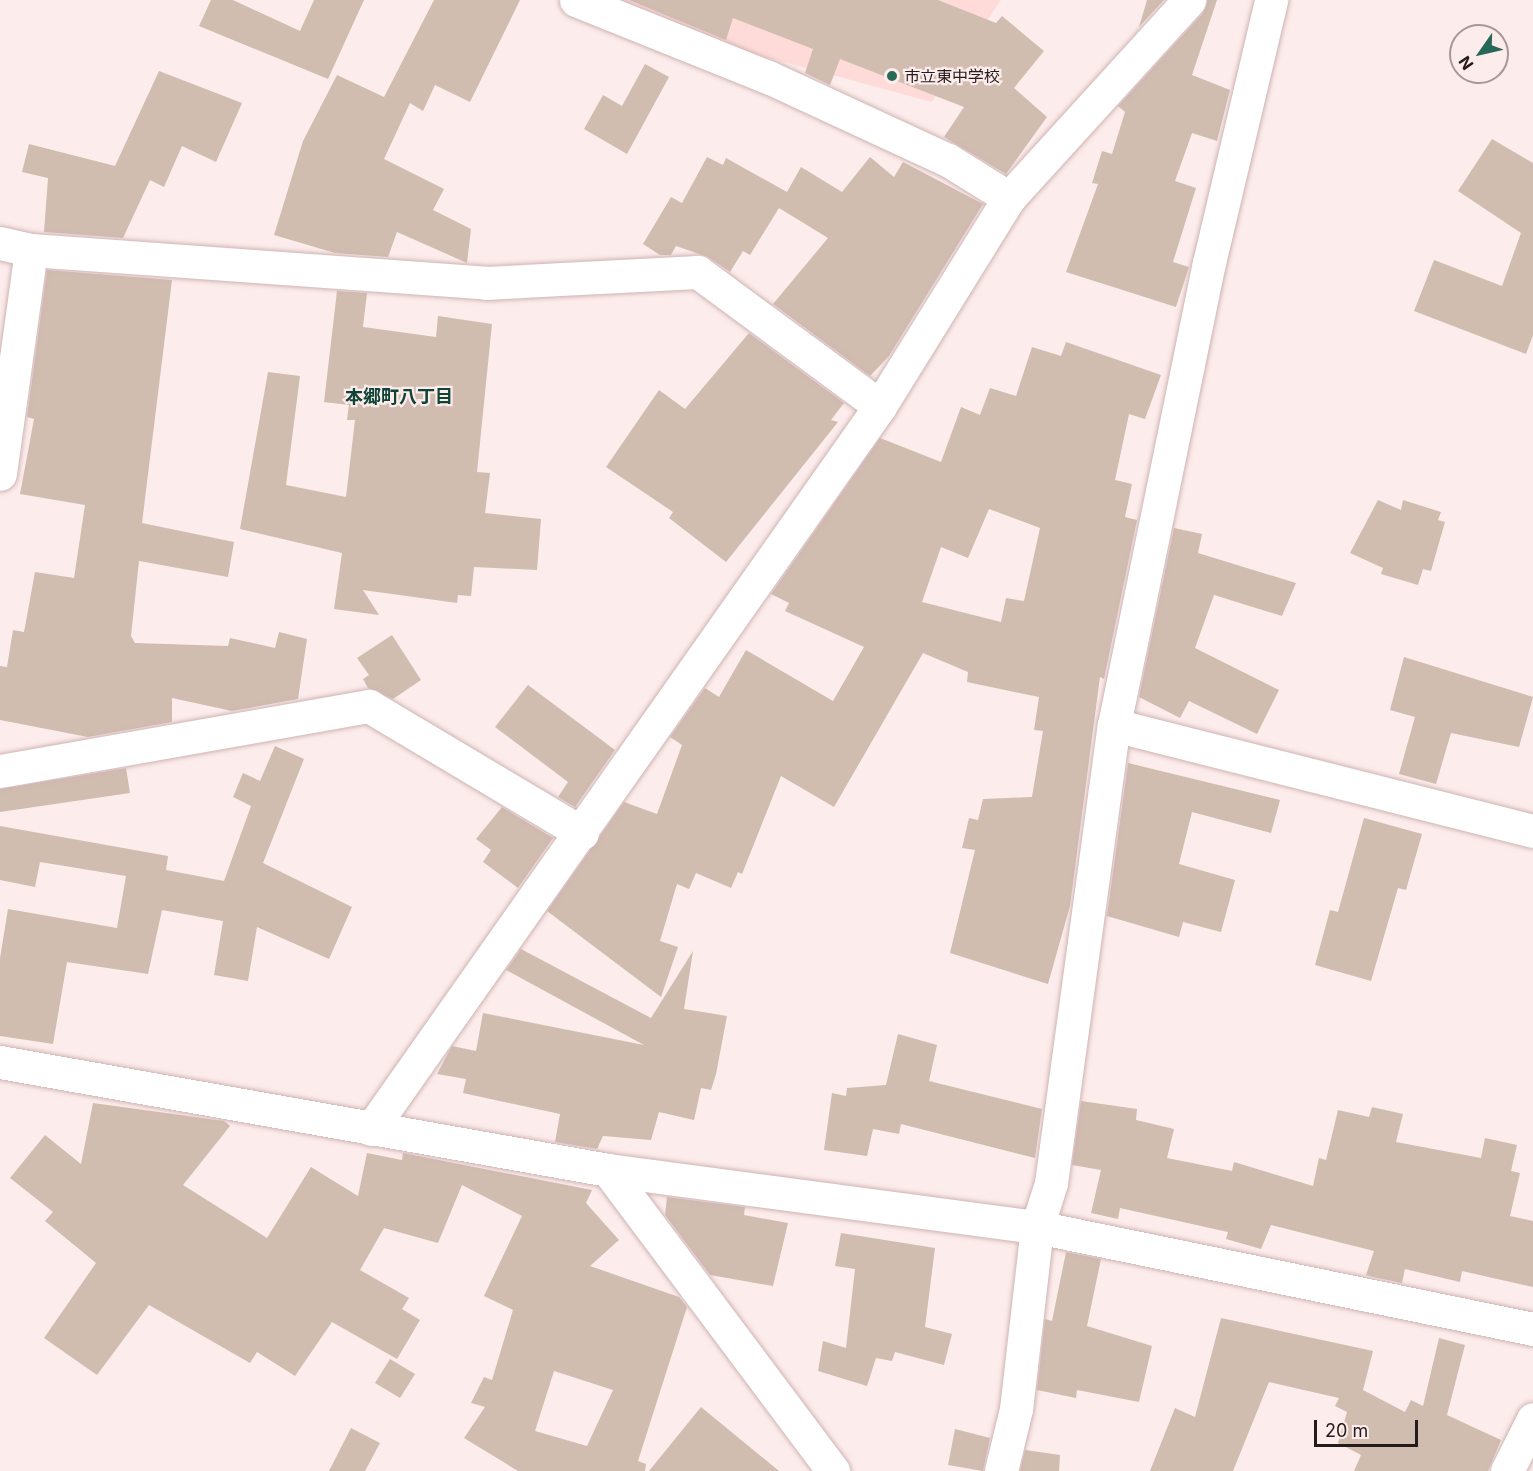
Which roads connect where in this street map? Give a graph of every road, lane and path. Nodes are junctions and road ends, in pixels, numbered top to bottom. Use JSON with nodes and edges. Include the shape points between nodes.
{"nodes":[{"id":1,"x":576,"y":0,"type":"edge"},
{"id":2,"x":1188,"y":0,"type":"edge"},
{"id":3,"x":1271,"y":0,"type":"edge"},
{"id":4,"x":1010,"y":198,"type":"junction"},
{"id":5,"x":15,"y":247,"type":"edge"},
{"id":6,"x":880,"y":406,"type":"junction"},
{"id":7,"x":0,"y":474,"type":"edge"},
{"id":8,"x":1113,"y":725,"type":"junction"},
{"id":9,"x":0,"y":771,"type":"edge"},
{"id":10,"x":1533,"y":831,"type":"edge"},
{"id":11,"x":582,"y":833,"type":"junction"},
{"id":12,"x":0,"y":1062,"type":"edge"},
{"id":13,"x":371,"y":1129,"type":"junction"},
{"id":14,"x":608,"y":1170,"type":"junction"},
{"id":15,"x":1037,"y":1227,"type":"junction"},
{"id":16,"x":1533,"y":1329,"type":"edge"},
{"id":17,"x":1533,"y":1419,"type":"edge"},
{"id":18,"x":833,"y":1471,"type":"edge"},
{"id":19,"x":1001,"y":1471,"type":"edge"},
{"id":20,"x":1507,"y":1471,"type":"edge"}],
"edges":[{"from":1,"to":4,"type":"street","via":[[768,77],[948,160]]},
{"from":2,"to":4,"type":"street"},
{"from":3,"to":8,"type":"street","via":[[1209,263]]},
{"from":4,"to":6,"type":"street"},
{"from":5,"to":6,"type":"street","via":[[486,283],[698,272]]},
{"from":5,"to":7,"type":"street"},
{"from":6,"to":11,"type":"street"},
{"from":8,"to":10,"type":"street"},
{"from":8,"to":15,"type":"street","via":[[1051,1183]]},
{"from":9,"to":11,"type":"street","via":[[369,706]]},
{"from":11,"to":13,"type":"street"},
{"from":12,"to":13,"type":"street"},
{"from":13,"to":14,"type":"street"},
{"from":14,"to":15,"type":"street"},
{"from":14,"to":18,"type":"street"},
{"from":15,"to":16,"type":"street"},
{"from":15,"to":19,"type":"street","via":[[1016,1409]]},
{"from":17,"to":20,"type":"street"}]}
